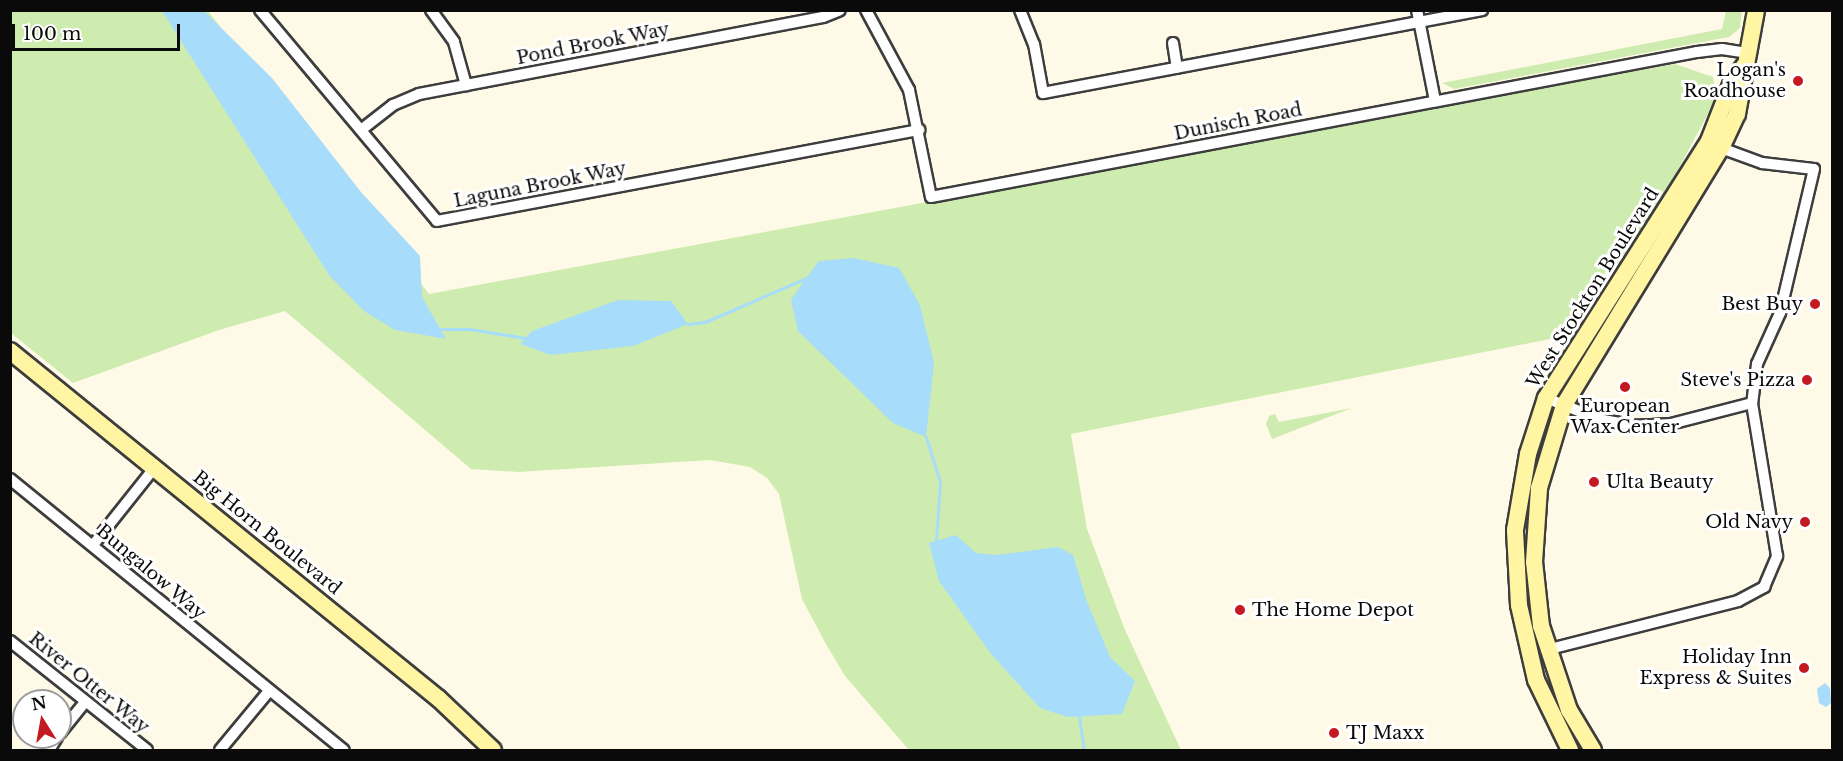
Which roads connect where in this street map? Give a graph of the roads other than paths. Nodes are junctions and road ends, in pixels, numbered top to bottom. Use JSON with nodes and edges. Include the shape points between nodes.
{"nodes":[{"id":1,"x":260,"y":10,"type":"edge"},
{"id":2,"x":431,"y":10,"type":"edge"},
{"id":3,"x":840,"y":10,"type":"edge"},
{"id":4,"x":866,"y":10,"type":"edge"},
{"id":5,"x":1020,"y":10,"type":"edge"},
{"id":6,"x":1418,"y":10,"type":"edge"},
{"id":7,"x":1482,"y":10,"type":"edge"},
{"id":8,"x":1756,"y":10,"type":"edge"},
{"id":9,"x":1420,"y":22,"type":"junction"},
{"id":10,"x":1173,"y":43,"type":"dead end"},
{"id":11,"x":1746,"y":60,"type":"junction"},
{"id":12,"x":1177,"y":68,"type":"junction"},
{"id":13,"x":466,"y":85,"type":"junction"},
{"id":14,"x":1435,"y":102,"type":"junction"},
{"id":15,"x":361,"y":130,"type":"junction"},
{"id":16,"x":919,"y":130,"type":"junction"},
{"id":17,"x":1721,"y":148,"type":"junction"},
{"id":18,"x":10,"y":351,"type":"edge"},
{"id":19,"x":1546,"y":398,"type":"junction"},
{"id":20,"x":1752,"y":403,"type":"junction"},
{"id":21,"x":1564,"y":405,"type":"junction"},
{"id":22,"x":155,"y":467,"type":"junction"},
{"id":23,"x":10,"y":479,"type":"edge"},
{"id":24,"x":93,"y":545,"type":"junction"},
{"id":25,"x":10,"y":641,"type":"edge"},
{"id":26,"x":1546,"y":650,"type":"junction"},
{"id":27,"x":269,"y":691,"type":"junction"},
{"id":28,"x":85,"y":702,"type":"junction"},
{"id":29,"x":72,"y":718,"type":"edge"},
{"id":30,"x":147,"y":750,"type":"edge"},
{"id":31,"x":220,"y":750,"type":"edge"},
{"id":32,"x":344,"y":750,"type":"edge"},
{"id":33,"x":494,"y":750,"type":"edge"},
{"id":34,"x":1570,"y":750,"type":"edge"},
{"id":35,"x":1593,"y":750,"type":"edge"}],
"edges":[{"from":1,"to":15,"type":"street","name":"Laguna Brook Way"},
{"from":2,"to":13,"type":"street","via":[[454,42]]},
{"from":3,"to":13,"type":"street","name":"Pond Brook Way","via":[[824,17]]},
{"from":4,"to":16,"type":"street","name":"Dunisch Road","via":[[906,82]]},
{"from":5,"to":12,"type":"street","via":[[1034,44],[1044,93]]},
{"from":6,"to":9,"type":"street"},
{"from":7,"to":9,"type":"street"},
{"from":8,"to":11,"type":"street","name":"West Stockton Boulevard"},
{"from":9,"to":12,"type":"street"},
{"from":9,"to":14,"type":"street"},
{"from":10,"to":12,"type":"street"},
{"from":11,"to":14,"type":"street","name":"Dunisch Road","via":[[1722,49],[1697,52]]},
{"from":11,"to":17,"type":"street","name":"West Stockton Boulevard","via":[[1745,89]]},
{"from":11,"to":19,"type":"street","name":"West Stockton Boulevard","via":[[1732,82],[1709,141]]},
{"from":13,"to":15,"type":"street","name":"Pond Brook Way","via":[[405,99]]},
{"from":14,"to":16,"type":"street","name":"Dunisch Road","via":[[932,197]]},
{"from":15,"to":16,"type":"street","name":"Laguna Brook Way","via":[[437,221]]},
{"from":17,"to":20,"type":"street","via":[[1756,161],[1814,169],[1780,313],[1757,364]]},
{"from":17,"to":21,"type":"street","name":"West Stockton Boulevard"},
{"from":18,"to":22,"type":"street","name":"Big Horn Boulevard"},
{"from":19,"to":21,"type":"street"},
{"from":19,"to":34,"type":"street","name":"West Stockton Boulevard","via":[[1521,486],[1516,569],[1536,680]]},
{"from":20,"to":21,"type":"street","via":[[1655,426],[1618,424]]},
{"from":20,"to":26,"type":"street","via":[[1777,556],[1764,587],[1727,604]]},
{"from":21,"to":26,"type":"street","name":"West Stockton Boulevard","via":[[1535,510],[1537,601]]},
{"from":22,"to":24,"type":"street"},
{"from":22,"to":33,"type":"street","name":"Big Horn Boulevard","via":[[439,699]]},
{"from":23,"to":24,"type":"street","name":"Bungalow Way"},
{"from":24,"to":27,"type":"street","name":"Bungalow Way"},
{"from":25,"to":28,"type":"street","name":"River Otter Way"},
{"from":26,"to":35,"type":"street","name":"West Stockton Boulevard","via":[[1569,710]]},
{"from":27,"to":31,"type":"street"},
{"from":27,"to":32,"type":"street","name":"Bungalow Way"},
{"from":28,"to":29,"type":"street"},
{"from":28,"to":30,"type":"street","name":"River Otter Way"}]}
